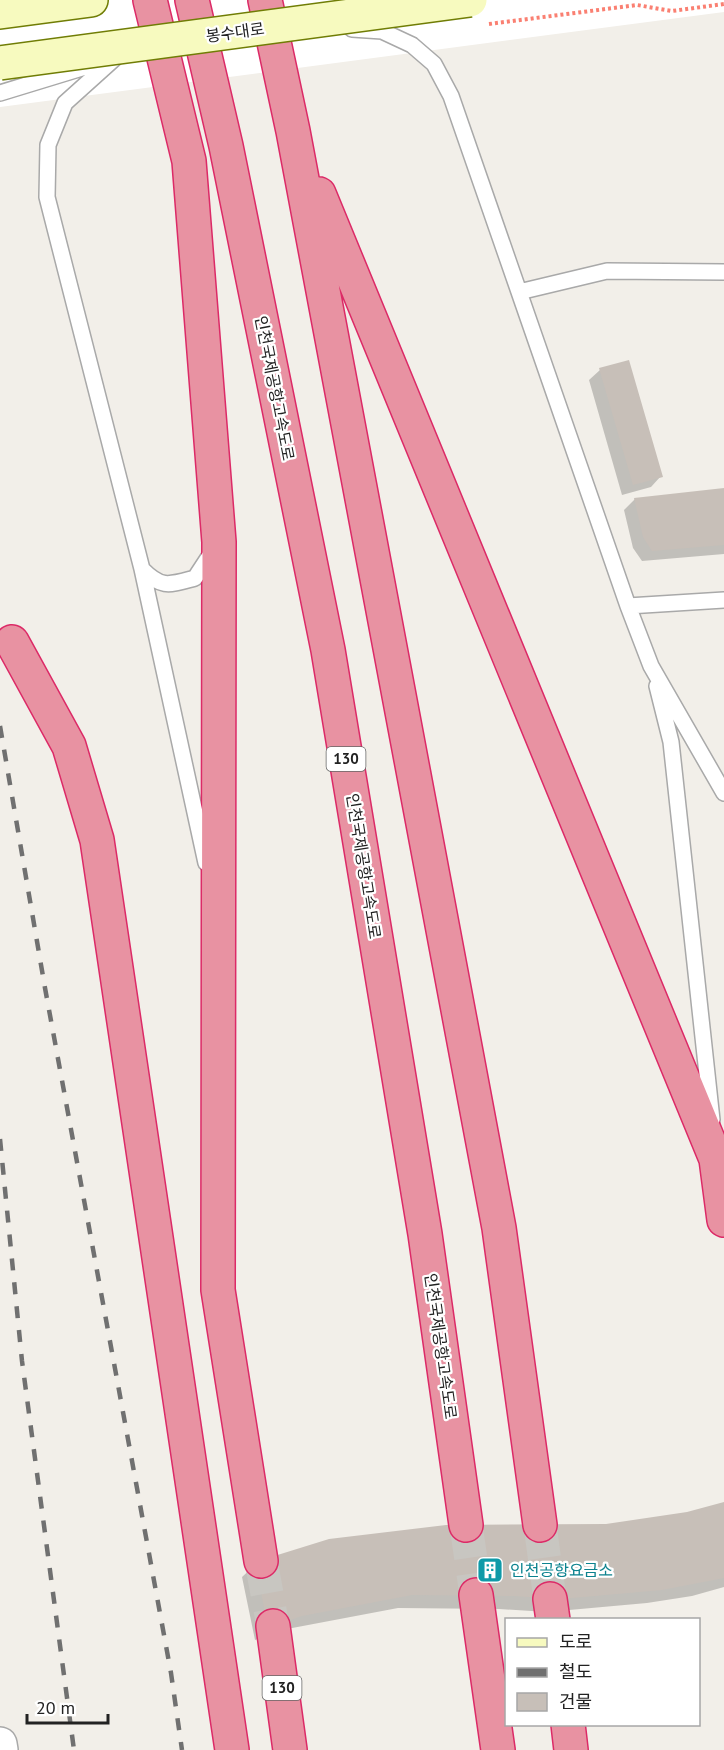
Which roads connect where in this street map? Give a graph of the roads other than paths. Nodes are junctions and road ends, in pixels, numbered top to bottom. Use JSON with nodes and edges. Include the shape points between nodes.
{"nodes":[{"id":1,"x":91,"y":0,"type":"edge"},
{"id":2,"x":150,"y":0,"type":"edge"},
{"id":3,"x":192,"y":0,"type":"edge"},
{"id":4,"x":265,"y":0,"type":"edge"},
{"id":5,"x":470,"y":0,"type":"edge"},
{"id":6,"x":0,"y":12,"type":"edge"},
{"id":7,"x":352,"y":29,"type":"dead end"},
{"id":8,"x":155,"y":53,"type":"dead end"},
{"id":9,"x":115,"y":57,"type":"junction"},
{"id":10,"x":0,"y":63,"type":"edge"},
{"id":11,"x":0,"y":93,"type":"edge"},
{"id":12,"x":293,"y":131,"type":"junction"},
{"id":13,"x":724,"y":272,"type":"edge"},
{"id":14,"x":519,"y":292,"type":"junction"},
{"id":15,"x":219,"y":542,"type":"junction"},
{"id":16,"x":142,"y":569,"type":"junction"},
{"id":17,"x":724,"y":600,"type":"edge"},
{"id":18,"x":628,"y":606,"type":"junction"},
{"id":19,"x":12,"y":642,"type":"dead end"},
{"id":20,"x":651,"y":666,"type":"junction"},
{"id":21,"x":724,"y":793,"type":"edge"},
{"id":22,"x":219,"y":919,"type":"junction"},
{"id":23,"x":720,"y":1161,"type":"edge"},
{"id":24,"x":724,"y":1220,"type":"edge"},
{"id":25,"x":540,"y":1524,"type":"tunnel mouth"},
{"id":26,"x":466,"y":1525,"type":"tunnel mouth"},
{"id":27,"x":261,"y":1561,"type":"tunnel mouth"},
{"id":28,"x":476,"y":1595,"type":"tunnel mouth"},
{"id":29,"x":273,"y":1626,"type":"tunnel mouth"},
{"id":30,"x":568,"y":1726,"type":"edge"},
{"id":31,"x":0,"y":1744,"type":"edge"},
{"id":32,"x":1,"y":1750,"type":"edge"},
{"id":33,"x":232,"y":1750,"type":"edge"},
{"id":34,"x":290,"y":1750,"type":"edge"},
{"id":35,"x":498,"y":1750,"type":"edge"},
{"id":36,"x":571,"y":1750,"type":"edge"}],
"edges":[{"from":1,"to":6,"type":"main road"},
{"from":2,"to":15,"type":"highway","via":[[189,161]]},
{"from":3,"to":26,"type":"highway","name":"인천국제공항고속도로","number":"130","via":[[328,650],[423,1223]]},
{"from":4,"to":12,"type":"highway"},
{"from":5,"to":10,"type":"main road","name":"봉수대로","bridge":true},
{"from":7,"to":14,"type":"lane","via":[[382,31],[412,45],[434,64],[451,96]]},
{"from":8,"to":9,"type":"lane"},
{"from":9,"to":11,"type":"lane"},
{"from":9,"to":16,"type":"lane","via":[[65,103],[48,145],[47,197]]},
{"from":12,"to":23,"type":"highway"},
{"from":12,"to":25,"type":"highway","via":[[499,1228]]},
{"from":13,"to":14,"type":"lane","via":[[607,271]]},
{"from":14,"to":18,"type":"lane"},
{"from":15,"to":16,"type":"lane","via":[[195,578],[172,584],[155,582]]},
{"from":15,"to":22,"type":"highway"},
{"from":16,"to":22,"type":"lane"},
{"from":17,"to":18,"type":"lane"},
{"from":18,"to":20,"type":"lane"},
{"from":19,"to":33,"type":"highway","via":[[69,746],[97,840]]},
{"from":20,"to":21,"type":"lane"},
{"from":20,"to":23,"type":"lane","via":[[671,742]]},
{"from":22,"to":27,"type":"highway","via":[[218,1290]]},
{"from":23,"to":24,"type":"highway"},
{"from":28,"to":35,"type":"highway"},
{"from":29,"to":34,"type":"highway","number":"130"},
{"from":30,"to":36,"type":"highway"},
{"from":31,"to":32,"type":"street"}]}
